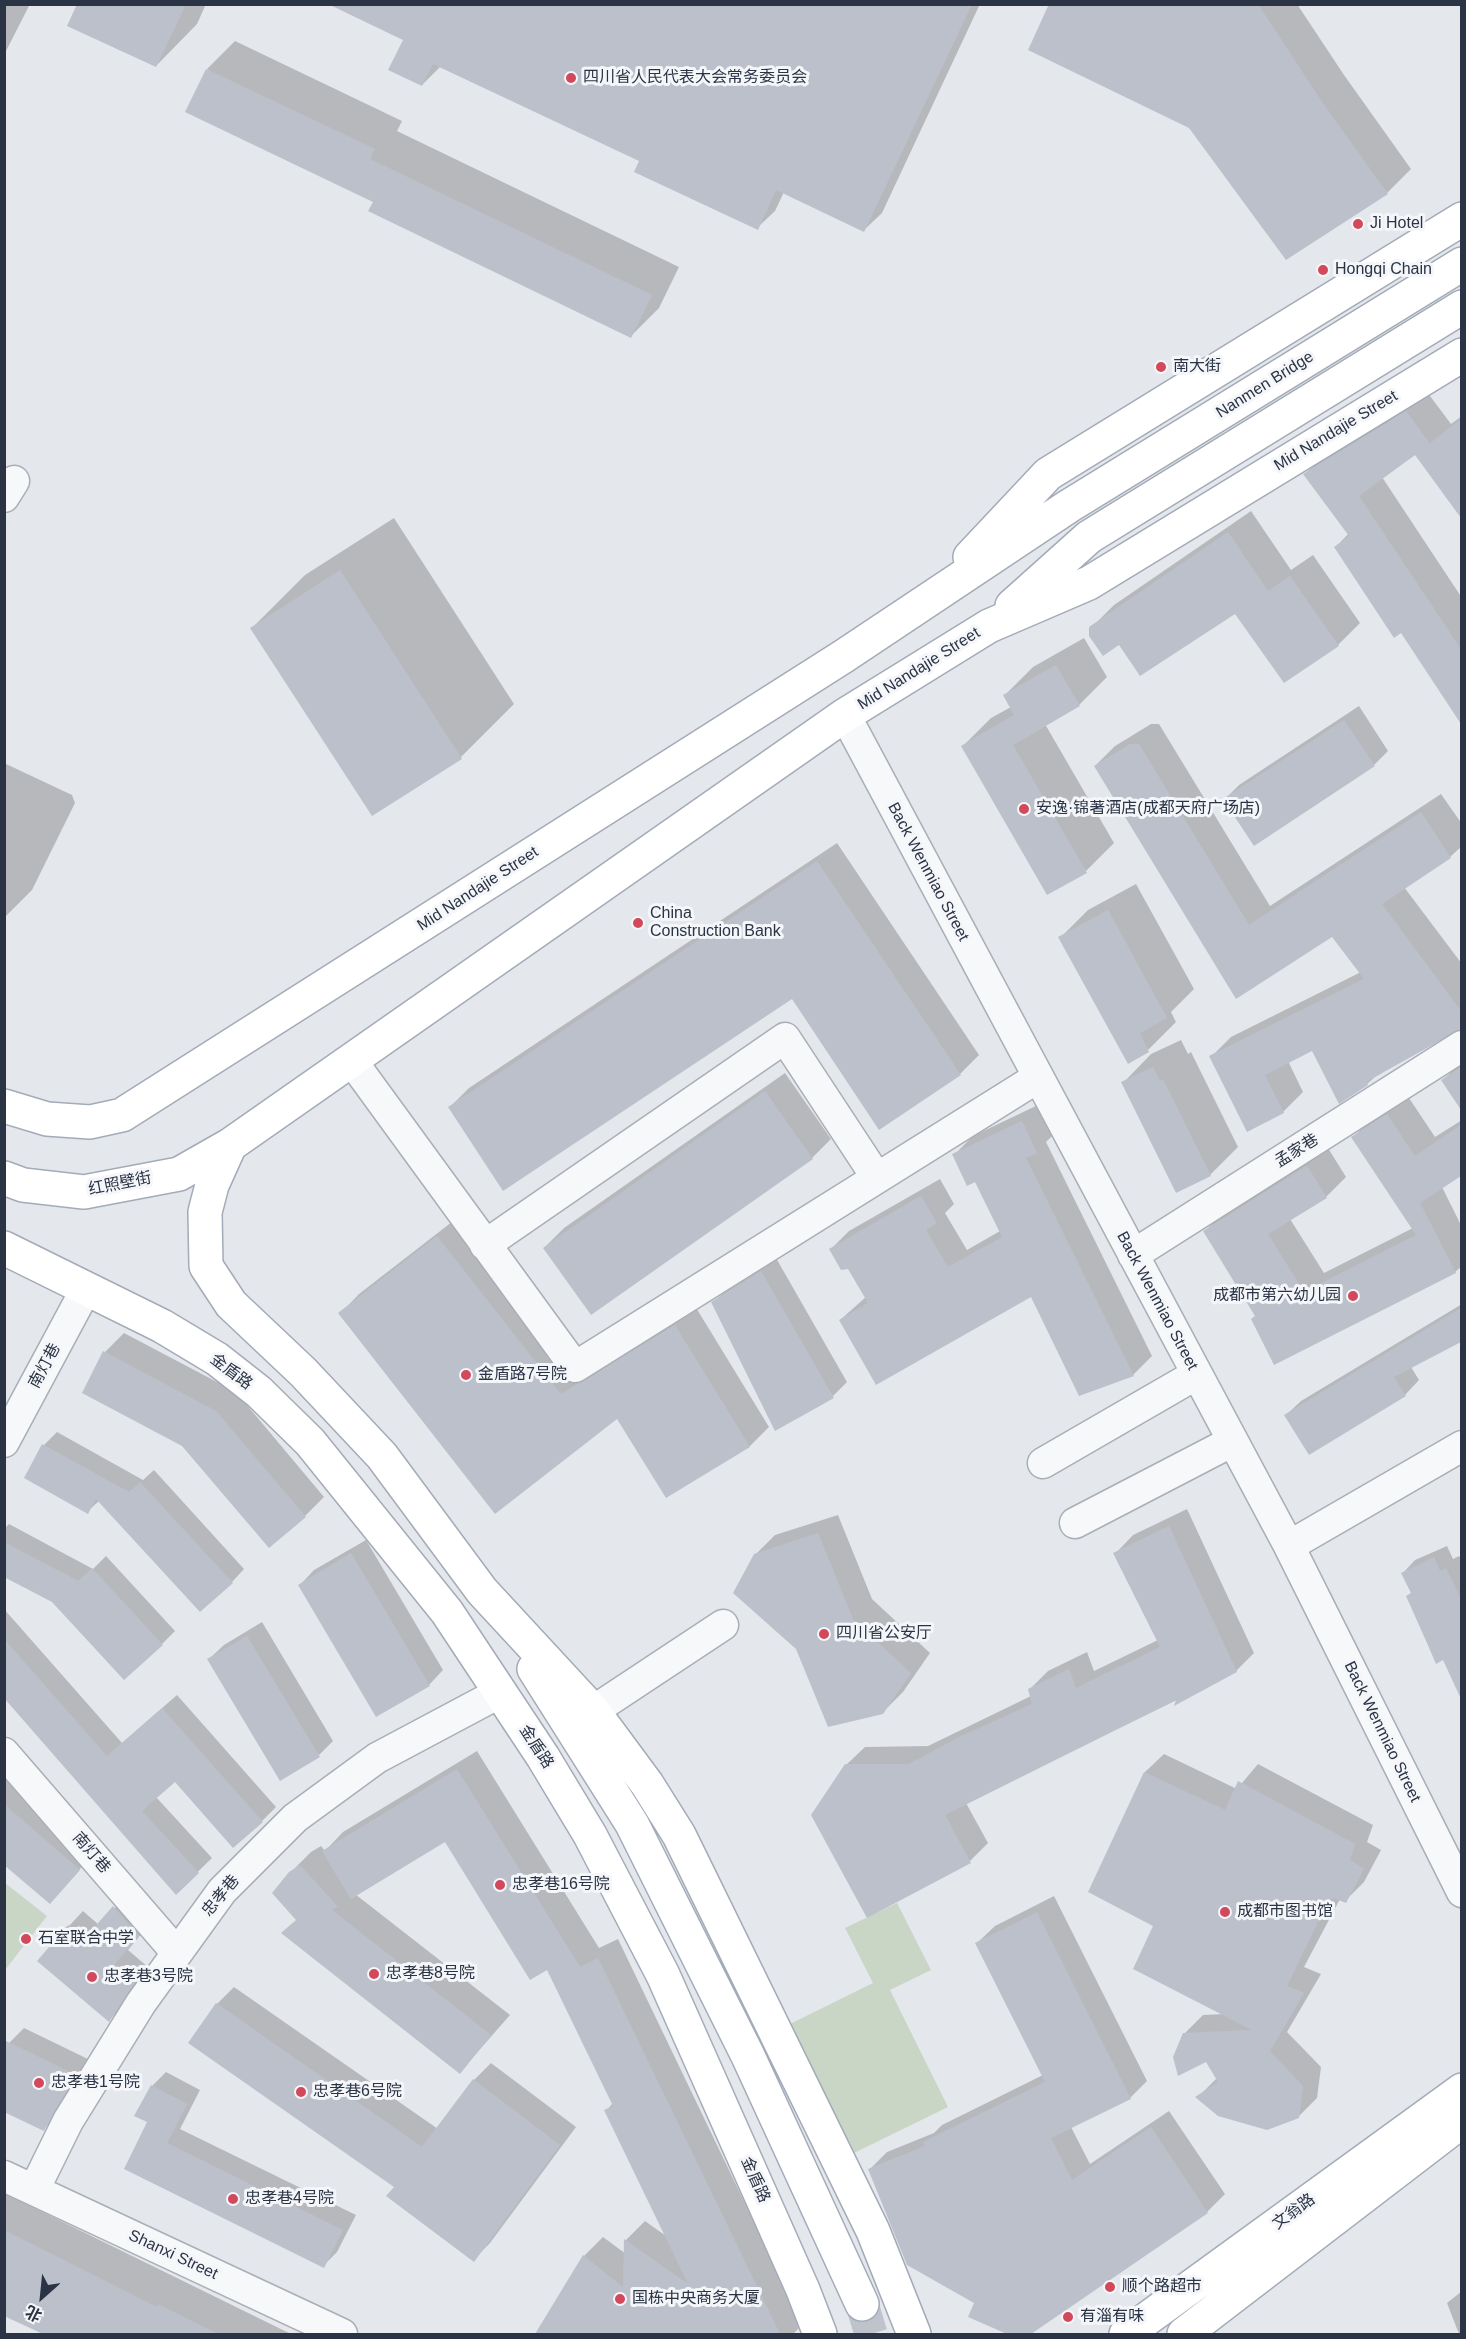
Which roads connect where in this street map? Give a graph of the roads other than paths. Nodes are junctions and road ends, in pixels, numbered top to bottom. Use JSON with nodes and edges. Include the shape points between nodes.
{"nodes":[{"id":1,"x":1448,"y":227,"type":"edge"},
{"id":2,"x":1461,"y":264,"type":"edge"},
{"id":3,"x":1461,"y":306,"type":"edge"},
{"id":4,"x":1461,"y":355,"type":"edge"},
{"id":5,"x":1069,"y":506,"type":"joint"},
{"id":6,"x":934,"y":595,"type":"junction"},
{"id":7,"x":989,"y":626,"type":"junction"},
{"id":8,"x":845,"y":715,"type":"junction"},
{"id":9,"x":1461,"y":1046,"type":"edge"},
{"id":10,"x":352,"y":1061,"type":"junction"},
{"id":11,"x":1037,"y":1078,"type":"junction"},
{"id":12,"x":4,"y":1106,"type":"edge"},
{"id":13,"x":230,"y":1146,"type":"junction"},
{"id":14,"x":4,"y":1178,"type":"edge"},
{"id":15,"x":877,"y":1178,"type":"junction"},
{"id":16,"x":485,"y":1245,"type":"junction"},
{"id":17,"x":4,"y":1248,"type":"edge"},
{"id":18,"x":1133,"y":1255,"type":"junction"},
{"id":19,"x":86,"y":1289,"type":"junction"},
{"id":20,"x":1197,"y":1374,"type":"junction"},
{"id":21,"x":1233,"y":1441,"type":"junction"},
{"id":22,"x":4,"y":1442,"type":"edge"},
{"id":23,"x":1461,"y":1446,"type":"edge"},
{"id":24,"x":1043,"y":1463,"type":"dead end"},
{"id":25,"x":1075,"y":1523,"type":"dead end"},
{"id":26,"x":1289,"y":1546,"type":"junction"},
{"id":27,"x":482,"y":1591,"type":"junction"},
{"id":28,"x":723,"y":1625,"type":"dead end"},
{"id":29,"x":501,"y":1692,"type":"junction"},
{"id":30,"x":592,"y":1711,"type":"junction"},
{"id":31,"x":4,"y":1753,"type":"edge"},
{"id":32,"x":1461,"y":1892,"type":"edge"},
{"id":33,"x":177,"y":1953,"type":"junction"},
{"id":34,"x":1461,"y":2090,"type":"edge"},
{"id":35,"x":1461,"y":2121,"type":"edge"},
{"id":36,"x":4,"y":2175,"type":"edge"},
{"id":37,"x":34,"y":2190,"type":"junction"},
{"id":38,"x":861,"y":2304,"type":"tunnel mouth"},
{"id":39,"x":342,"y":2334,"type":"edge"},
{"id":40,"x":820,"y":2334,"type":"edge"},
{"id":41,"x":914,"y":2334,"type":"edge"},
{"id":42,"x":1126,"y":2334,"type":"edge"},
{"id":43,"x":1184,"y":2334,"type":"edge"}],
"edges":[{"from":1,"to":6,"type":"main road","name":"Mid Nandajie Street","via":[[1048,474]]},
{"from":2,"to":5,"type":"main road","name":"Nanmen Bridge"},
{"from":3,"to":7,"type":"main road","name":"Mid Nandajie Street","via":[[1089,537]]},
{"from":4,"to":7,"type":"main road","name":"Mid Nandajie Street","via":[[1089,583]]},
{"from":5,"to":6,"type":"main road","name":"Mid Nandajie Street"},
{"from":6,"to":12,"type":"main road","name":"Mid Nandajie Street","via":[[122,1115],[90,1122],[47,1119]]},
{"from":7,"to":8,"type":"main road","name":"Mid Nandajie Street"},
{"from":8,"to":10,"type":"main road","name":"Mid Nandajie Street"},
{"from":8,"to":11,"type":"street","name":"Back Wenmiao Street"},
{"from":9,"to":18,"type":"street","name":"孟家巷"},
{"from":10,"to":13,"type":"main road","name":"Mid Nandajie Street"},
{"from":10,"to":16,"type":"street"},
{"from":11,"to":15,"type":"street"},
{"from":11,"to":18,"type":"street","name":"Back Wenmiao Street"},
{"from":13,"to":14,"type":"main road","name":"红照壁街","via":[[179,1174],[84,1192],[24,1185]]},
{"from":13,"to":27,"type":"main road","via":[[212,1185],[206,1212],[206,1266],[231,1304],[303,1372],[382,1456]]},
{"from":15,"to":16,"type":"street","via":[[575,1367]]},
{"from":15,"to":16,"type":"street","via":[[785,1038]]},
{"from":17,"to":19,"type":"main road"},
{"from":18,"to":20,"type":"street","name":"Back Wenmiao Street"},
{"from":19,"to":22,"type":"street","name":"南灯巷"},
{"from":19,"to":29,"type":"main road","name":"金盾路","via":[[162,1326],[217,1359],[293,1425],[433,1593]]},
{"from":20,"to":21,"type":"street","name":"Back Wenmiao Street"},
{"from":20,"to":24,"type":"street"},
{"from":21,"to":25,"type":"street"},
{"from":21,"to":26,"type":"street","name":"Back Wenmiao Street"},
{"from":23,"to":26,"type":"street"},
{"from":26,"to":32,"type":"street","name":"Back Wenmiao Street"},
{"from":27,"to":30,"type":"main road"},
{"from":27,"to":38,"type":"main road","via":[[632,1824],[748,2056]]},
{"from":28,"to":30,"type":"street"},
{"from":29,"to":33,"type":"street","name":"忠孝巷","via":[[377,1758],[295,1818],[222,1891]]},
{"from":29,"to":40,"type":"main road","name":"金盾路","via":[[590,1835],[663,1975]]},
{"from":30,"to":41,"type":"main road","via":[[647,1784],[679,1835],[873,2231]]},
{"from":31,"to":33,"type":"street","name":"南灯巷"},
{"from":33,"to":37,"type":"street","name":"忠孝巷","via":[[68,2121]]},
{"from":34,"to":42,"type":"main road","name":"文翁路"},
{"from":35,"to":43,"type":"main road","name":"文翁路"},
{"from":36,"to":37,"type":"street","name":"Shanxi Street"},
{"from":37,"to":39,"type":"street","name":"Shanxi Street"}]}
